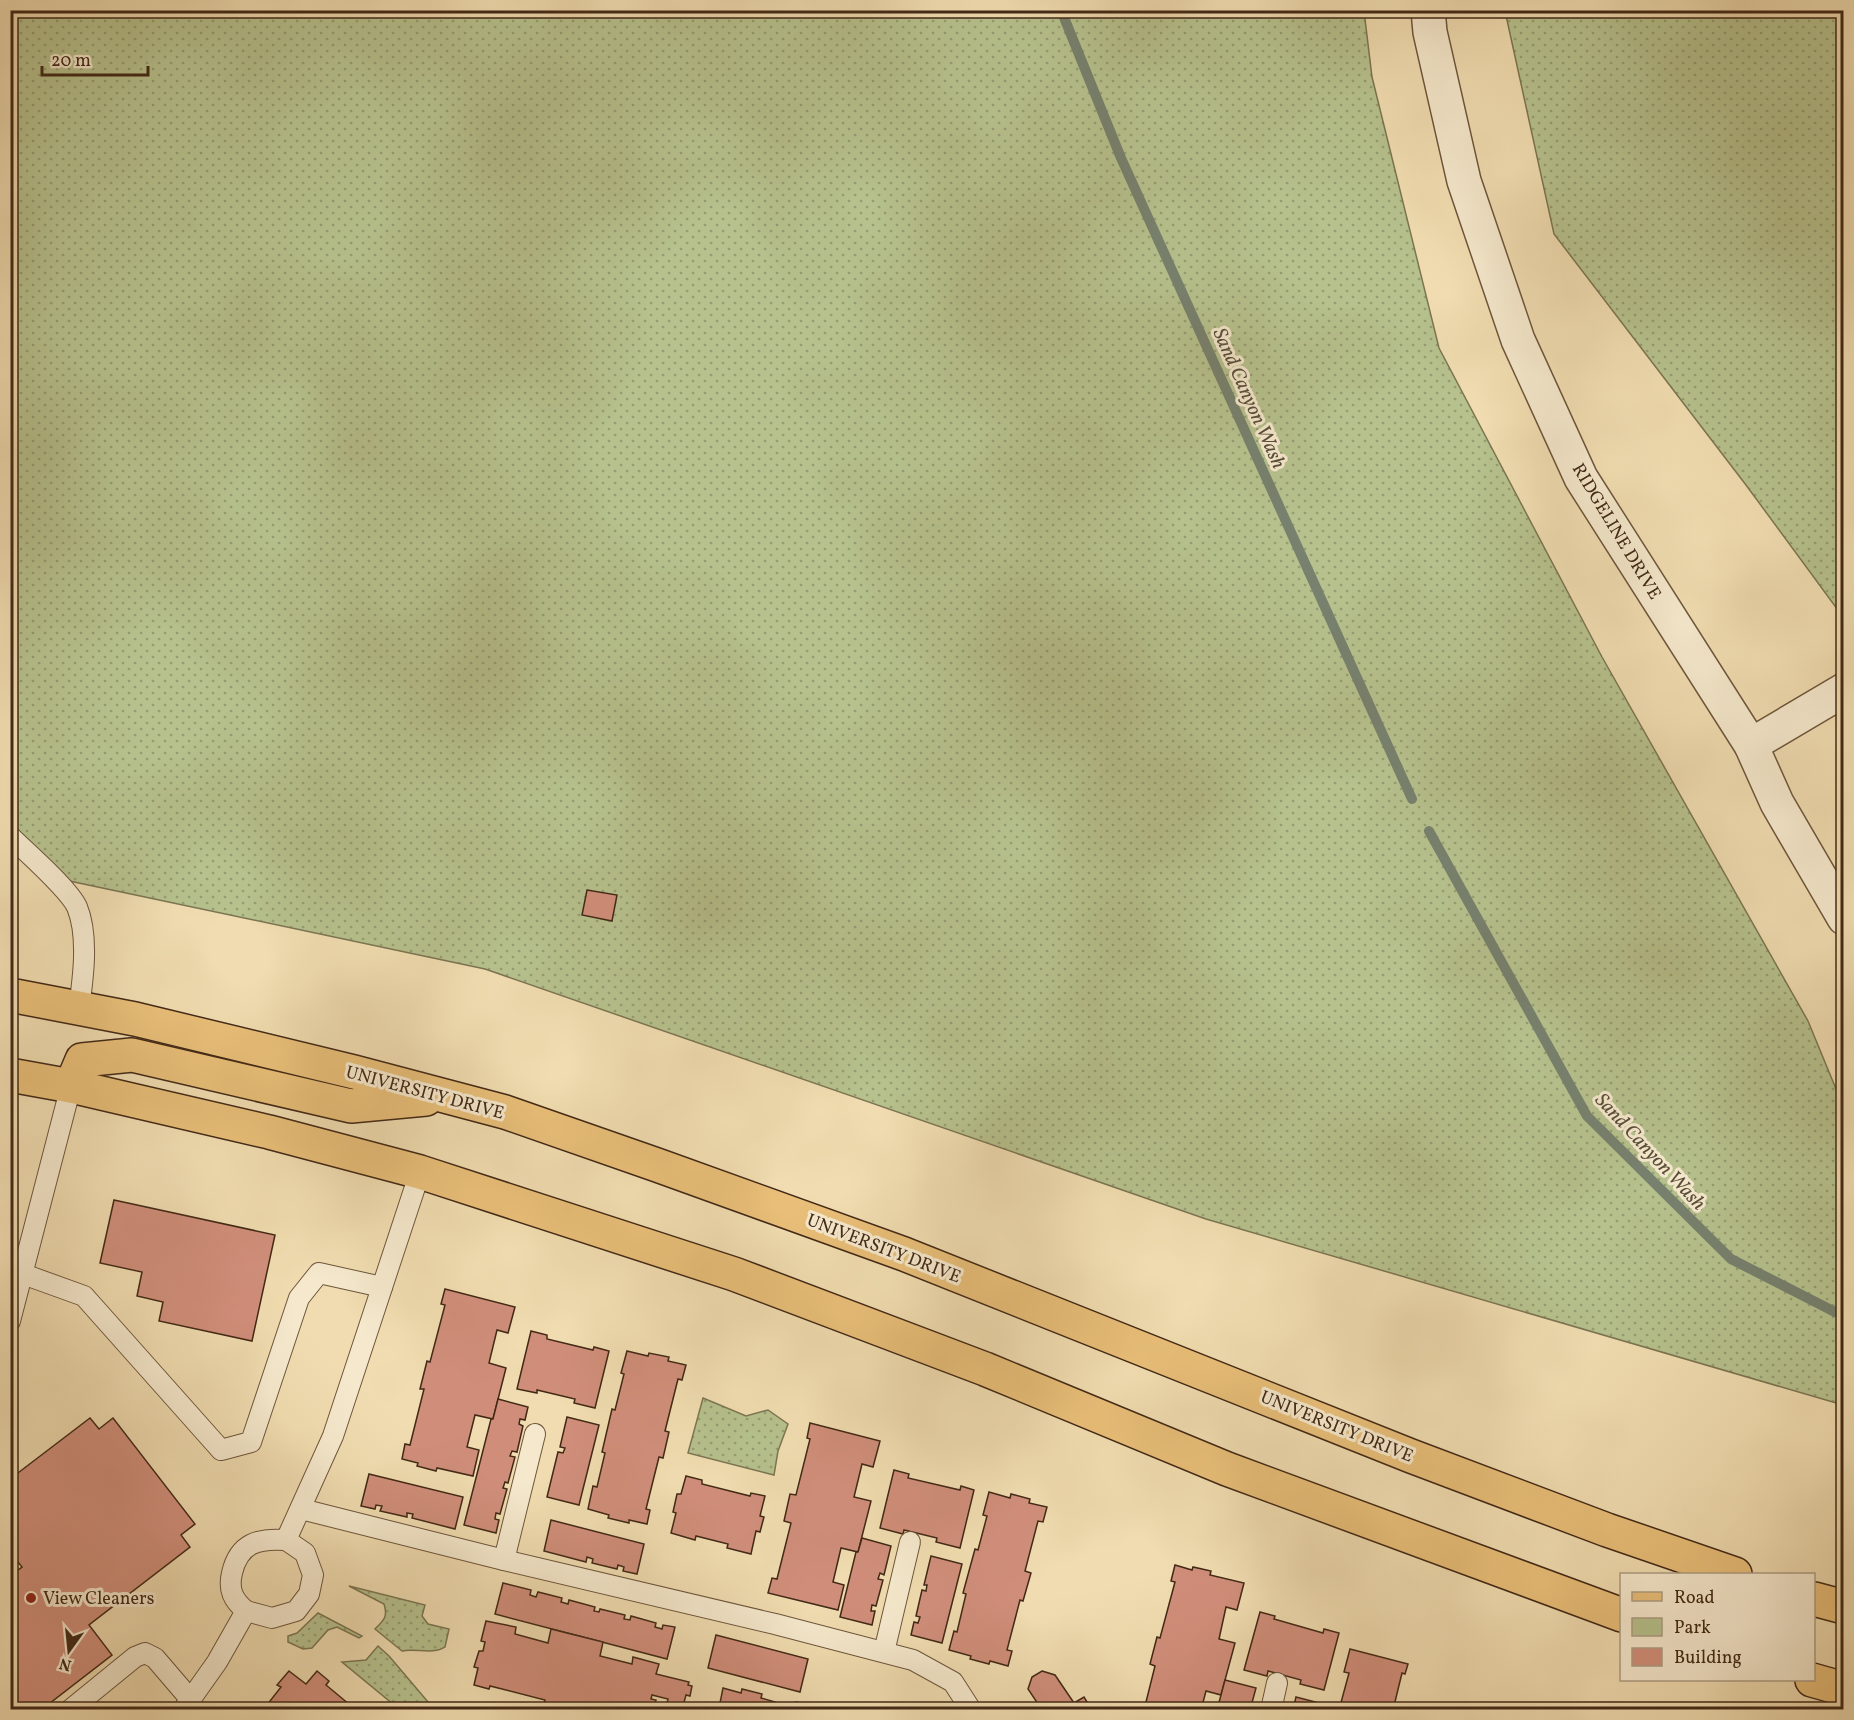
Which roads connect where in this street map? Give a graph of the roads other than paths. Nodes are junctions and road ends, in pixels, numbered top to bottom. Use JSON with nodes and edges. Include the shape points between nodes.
{"nodes":[{"id":1,"x":1428,"y":10,"type":"edge"},
{"id":2,"x":1844,"y":690,"type":"edge"},
{"id":3,"x":1751,"y":745,"type":"junction"},
{"id":4,"x":10,"y":836,"type":"edge"},
{"id":5,"x":1844,"y":918,"type":"edge"},
{"id":6,"x":10,"y":995,"type":"edge"},
{"id":7,"x":79,"y":1008,"type":"junction"},
{"id":8,"x":10,"y":1076,"type":"edge"},
{"id":9,"x":71,"y":1086,"type":"junction"},
{"id":10,"x":446,"y":1096,"type":"junction"},
{"id":11,"x":420,"y":1172,"type":"junction"},
{"id":12,"x":23,"y":1275,"type":"junction"},
{"id":13,"x":382,"y":1287,"type":"junction"},
{"id":14,"x":10,"y":1321,"type":"edge"},
{"id":15,"x":535,"y":1434,"type":"dead end"},
{"id":16,"x":302,"y":1509,"type":"junction"},
{"id":17,"x":286,"y":1540,"type":"junction"},
{"id":18,"x":910,"y":1542,"type":"dead end"},
{"id":19,"x":504,"y":1560,"type":"junction"},
{"id":20,"x":1729,"y":1573,"type":"edge"},
{"id":21,"x":1815,"y":1599,"type":"edge"},
{"id":22,"x":1844,"y":1606,"type":"edge"},
{"id":23,"x":246,"y":1611,"type":"junction"},
{"id":24,"x":1620,"y":1614,"type":"edge"},
{"id":25,"x":884,"y":1653,"type":"junction"},
{"id":26,"x":1815,"y":1681,"type":"edge"},
{"id":27,"x":1277,"y":1683,"type":"dead end"},
{"id":28,"x":1844,"y":1689,"type":"edge"},
{"id":29,"x":187,"y":1705,"type":"edge"},
{"id":30,"x":70,"y":1710,"type":"edge"},
{"id":31,"x":971,"y":1710,"type":"edge"},
{"id":32,"x":1271,"y":1710,"type":"edge"}],
"edges":[{"from":1,"to":3,"type":"street","name":"RIDGELINE DRIVE","via":[[1464,181],[1518,340],[1581,478]]},
{"from":2,"to":3,"type":"street"},
{"from":3,"to":5,"type":"street","name":"RIDGELINE DRIVE","via":[[1777,803]]},
{"from":4,"to":7,"type":"lane","via":[[65,891],[76,908],[84,944]]},
{"from":6,"to":7,"type":"main road","name":"UNIVERSITY DRIVE"},
{"from":7,"to":10,"type":"main road","name":"UNIVERSITY DRIVE"},
{"from":8,"to":9,"type":"main road"},
{"from":9,"to":10,"type":"main road","via":[[82,1060],[132,1055],[351,1106]]},
{"from":9,"to":11,"type":"main road"},
{"from":9,"to":12,"type":"lane"},
{"from":10,"to":20,"type":"main road","name":"UNIVERSITY DRIVE","via":[[657,1164],[904,1254],[1411,1456]]},
{"from":11,"to":13,"type":"lane"},
{"from":11,"to":24,"type":"main road","via":[[734,1274],[985,1369],[1227,1469]]},
{"from":12,"to":13,"type":"lane","via":[[84,1296],[221,1450],[251,1442],[299,1298],[320,1273]]},
{"from":12,"to":14,"type":"lane"},
{"from":13,"to":16,"type":"lane","via":[[333,1436]]},
{"from":15,"to":19,"type":"lane"},
{"from":16,"to":17,"type":"lane"},
{"from":16,"to":19,"type":"lane"},
{"from":17,"to":23,"type":"lane","via":[[255,1543],[235,1560],[232,1595]]},
{"from":17,"to":23,"type":"lane","via":[[305,1553],[313,1575],[309,1594],[296,1611],[272,1618]]},
{"from":18,"to":25,"type":"lane"},
{"from":19,"to":25,"type":"lane"},
{"from":21,"to":22,"type":"main road"},
{"from":23,"to":29,"type":"lane"},
{"from":25,"to":31,"type":"lane","via":[[913,1660],[953,1682]]},
{"from":26,"to":28,"type":"main road"},
{"from":27,"to":32,"type":"lane"},
{"from":29,"to":30,"type":"lane","via":[[155,1658],[146,1653],[135,1657]]}]}
